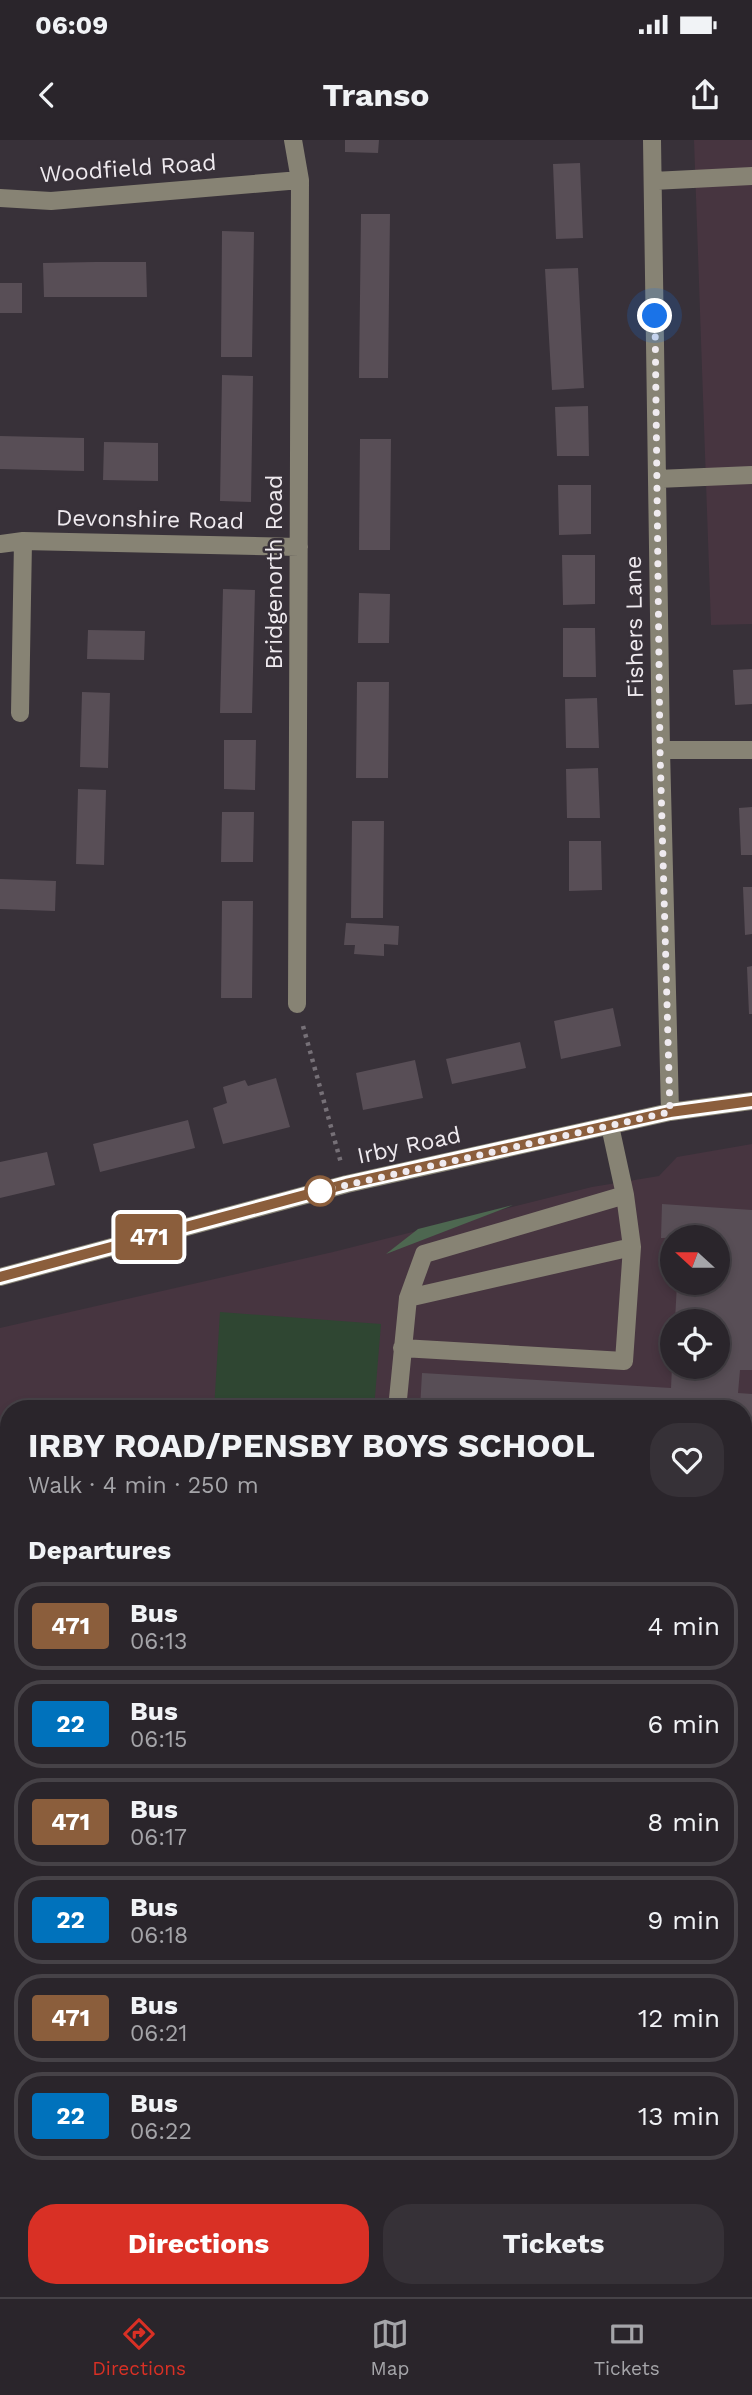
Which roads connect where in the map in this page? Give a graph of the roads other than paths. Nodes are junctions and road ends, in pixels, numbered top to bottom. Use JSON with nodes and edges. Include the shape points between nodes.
{"nodes":[{"id":1,"x":293,"y":140,"type":"edge"},
{"id":2,"x":652,"y":140,"type":"edge"},
{"id":3,"x":752,"y":176,"type":"edge"},
{"id":4,"x":300,"y":180,"type":"junction"},
{"id":5,"x":653,"y":181,"type":"junction"},
{"id":6,"x":0,"y":198,"type":"edge"},
{"id":7,"x":752,"y":475,"type":"edge"},
{"id":8,"x":657,"y":479,"type":"junction"},
{"id":9,"x":23,"y":541,"type":"junction"},
{"id":10,"x":0,"y":544,"type":"edge"},
{"id":11,"x":299,"y":547,"type":"junction"},
{"id":12,"x":20,"y":713,"type":"dead end"},
{"id":13,"x":660,"y":750,"type":"junction"},
{"id":14,"x":752,"y":750,"type":"edge"},
{"id":15,"x":297,"y":1004,"type":"road end"},
{"id":16,"x":752,"y":1101,"type":"edge"},
{"id":17,"x":670,"y":1112,"type":"junction"},
{"id":18,"x":610,"y":1126,"type":"junction"},
{"id":19,"x":625,"y":1195,"type":"junction"},
{"id":20,"x":632,"y":1247,"type":"junction"},
{"id":21,"x":0,"y":1278,"type":"edge"},
{"id":22,"x":408,"y":1298,"type":"junction"},
{"id":23,"x":402,"y":1348,"type":"junction"},
{"id":24,"x":398,"y":1400,"type":"edge"}],
"edges":[{"from":1,"to":4,"type":"street","name":"Bridgenorth Road"},
{"from":2,"to":5,"type":"street","name":"Fishers Lane"},
{"from":3,"to":5,"type":"street"},
{"from":4,"to":6,"type":"street","name":"Woodfield Road","via":[[51,201]]},
{"from":4,"to":11,"type":"street","name":"Bridgenorth Road"},
{"from":5,"to":8,"type":"street","name":"Fishers Lane"},
{"from":7,"to":8,"type":"street"},
{"from":8,"to":13,"type":"street","name":"Fishers Lane"},
{"from":9,"to":10,"type":"street","name":"Devonshire Road"},
{"from":9,"to":11,"type":"street","name":"Devonshire Road"},
{"from":9,"to":12,"type":"street"},
{"from":11,"to":15,"type":"street","name":"Bridgenorth Road"},
{"from":13,"to":14,"type":"street"},
{"from":13,"to":17,"type":"street","name":"Fishers Lane"},
{"from":16,"to":17,"type":"street","name":"Irby Road"},
{"from":17,"to":18,"type":"street","name":"Irby Road"},
{"from":18,"to":19,"type":"street"},
{"from":18,"to":21,"type":"street","name":"Irby Road","via":[[346,1184]]},
{"from":19,"to":20,"type":"street"},
{"from":19,"to":22,"type":"street","via":[[424,1254]]},
{"from":20,"to":22,"type":"street"},
{"from":20,"to":23,"type":"street","via":[[624,1361]]},
{"from":22,"to":23,"type":"street"},
{"from":23,"to":24,"type":"street"}]}
